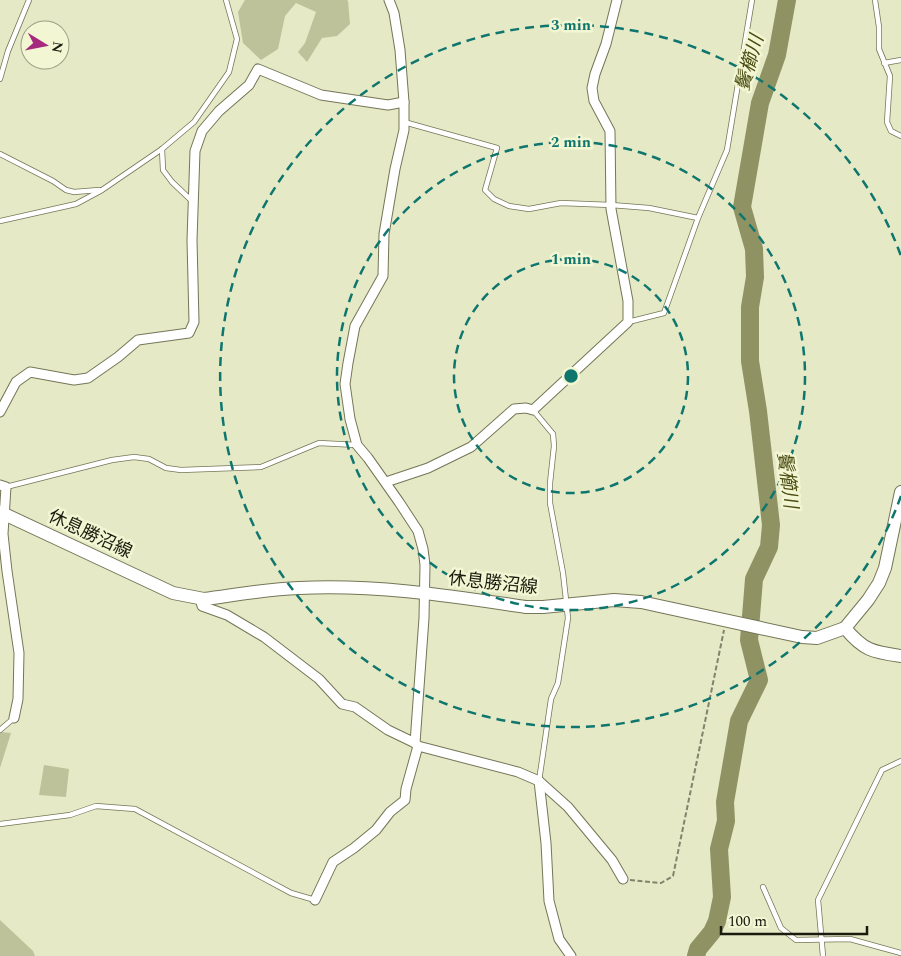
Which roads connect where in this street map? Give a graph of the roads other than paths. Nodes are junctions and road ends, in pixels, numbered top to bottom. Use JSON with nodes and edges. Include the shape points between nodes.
{"nodes":[{"id":1,"x":29,"y":0,"type":"edge"},
{"id":2,"x":226,"y":0,"type":"edge"},
{"id":3,"x":389,"y":0,"type":"edge"},
{"id":4,"x":617,"y":0,"type":"edge"},
{"id":5,"x":752,"y":0,"type":"edge"},
{"id":6,"x":875,"y":0,"type":"edge"},
{"id":7,"x":901,"y":60,"type":"edge"},
{"id":8,"x":884,"y":62,"type":"junction"},
{"id":9,"x":0,"y":79,"type":"edge"},
{"id":10,"x":404,"y":102,"type":"junction"},
{"id":11,"x":404,"y":122,"type":"junction"},
{"id":12,"x":901,"y":136,"type":"edge"},
{"id":13,"x":162,"y":149,"type":"junction"},
{"id":14,"x":0,"y":154,"type":"edge"},
{"id":15,"x":102,"y":190,"type":"junction"},
{"id":16,"x":193,"y":202,"type":"junction"},
{"id":17,"x":611,"y":205,"type":"junction"},
{"id":18,"x":698,"y":218,"type":"junction"},
{"id":19,"x":0,"y":221,"type":"edge"},
{"id":20,"x":628,"y":322,"type":"junction"},
{"id":21,"x":533,"y":410,"type":"junction"},
{"id":22,"x":0,"y":412,"type":"edge"},
{"id":23,"x":357,"y":445,"type":"junction"},
{"id":24,"x":386,"y":482,"type":"junction"},
{"id":25,"x":3,"y":486,"type":"edge"},
{"id":26,"x":901,"y":492,"type":"edge"},
{"id":27,"x":2,"y":513,"type":"edge"},
{"id":28,"x":424,"y":594,"type":"junction"},
{"id":29,"x":200,"y":598,"type":"junction"},
{"id":30,"x":566,"y":604,"type":"junction"},
{"id":31,"x":845,"y":628,"type":"junction"},
{"id":32,"x":901,"y":656,"type":"edge"},
{"id":33,"x":14,"y":718,"type":"joint"},
{"id":34,"x":0,"y":730,"type":"edge"},
{"id":35,"x":417,"y":745,"type":"junction"},
{"id":36,"x":901,"y":761,"type":"edge"},
{"id":37,"x":539,"y":781,"type":"junction"},
{"id":38,"x":0,"y":824,"type":"edge"},
{"id":39,"x":623,"y":879,"type":"road end"},
{"id":40,"x":763,"y":887,"type":"dead end"},
{"id":41,"x":315,"y":900,"type":"joint"},
{"id":42,"x":821,"y":940,"type":"junction"},
{"id":43,"x":901,"y":953,"type":"edge"},
{"id":44,"x":571,"y":956,"type":"edge"},
{"id":45,"x":823,"y":956,"type":"edge"}],
"edges":[{"from":1,"to":9,"type":"lane"},
{"from":2,"to":13,"type":"lane","via":[[237,39],[229,72],[194,122]]},
{"from":3,"to":10,"type":"street","via":[[400,50]]},
{"from":4,"to":17,"type":"street","via":[[592,88],[594,101],[610,131]]},
{"from":5,"to":18,"type":"lane","via":[[727,150]]},
{"from":6,"to":8,"type":"lane","via":[[880,27],[879,49]]},
{"from":7,"to":8,"type":"lane"},
{"from":8,"to":12,"type":"lane","via":[[890,76],[887,122],[891,131]]},
{"from":10,"to":11,"type":"street"},
{"from":10,"to":16,"type":"street","via":[[388,106],[320,95],[258,69],[249,85],[202,130],[195,151]]},
{"from":11,"to":17,"type":"lane","via":[[497,148],[485,190],[509,206]]},
{"from":11,"to":23,"type":"street","via":[[384,234],[383,276],[355,326],[348,363],[345,384]]},
{"from":13,"to":15,"type":"lane"},
{"from":13,"to":16,"type":"lane","via":[[163,170]]},
{"from":14,"to":15,"type":"lane","via":[[66,190]]},
{"from":15,"to":19,"type":"lane","via":[[76,204]]},
{"from":16,"to":22,"type":"street","via":[[194,322],[189,333],[138,340],[88,378],[74,380],[30,372],[16,382]]},
{"from":17,"to":18,"type":"lane","via":[[649,208]]},
{"from":17,"to":20,"type":"street","via":[[628,301]]},
{"from":18,"to":20,"type":"lane","via":[[664,313]]},
{"from":20,"to":21,"type":"street"},
{"from":21,"to":24,"type":"street","via":[[514,409],[471,447],[428,468]]},
{"from":21,"to":30,"type":"lane","via":[[553,434],[550,503]]},
{"from":23,"to":24,"type":"street"},
{"from":23,"to":25,"type":"lane","via":[[319,442],[261,467],[211,470],[166,468],[149,459],[134,457]]},
{"from":24,"to":28,"type":"street","via":[[418,531],[425,565]]},
{"from":25,"to":27,"type":"street"},
{"from":26,"to":31,"type":"main road","via":[[879,583]]},
{"from":27,"to":29,"type":"main road","name":"休息勝沼線","via":[[173,593]]},
{"from":27,"to":33,"type":"street","via":[[19,653],[18,699]]},
{"from":28,"to":29,"type":"main road","name":"休息勝沼線","via":[[386,589],[298,588]]},
{"from":28,"to":30,"type":"main road","name":"休息勝沼線","via":[[526,606]]},
{"from":28,"to":35,"type":"street"},
{"from":29,"to":35,"type":"street","via":[[202,606],[227,615],[276,646],[319,680],[342,704],[355,707]]},
{"from":30,"to":31,"type":"main road","name":"休息勝沼線","via":[[614,600],[641,602],[802,637],[817,638]]},
{"from":30,"to":37,"type":"lane","via":[[565,640],[558,683],[551,699]]},
{"from":31,"to":32,"type":"main road","via":[[857,642],[875,652]]},
{"from":33,"to":34,"type":"lane"},
{"from":35,"to":37,"type":"street","via":[[518,772]]},
{"from":35,"to":41,"type":"street","via":[[405,800],[376,830],[333,862]]},
{"from":36,"to":42,"type":"lane","via":[[882,770],[818,900]]},
{"from":37,"to":39,"type":"street","via":[[568,807],[612,860]]},
{"from":37,"to":44,"type":"street","via":[[549,901],[559,938]]},
{"from":38,"to":41,"type":"lane","via":[[70,815],[96,806],[135,809],[291,893]]},
{"from":40,"to":42,"type":"lane","via":[[781,928],[796,940]]},
{"from":42,"to":43,"type":"lane","via":[[850,938]]},
{"from":42,"to":45,"type":"lane"}]}
